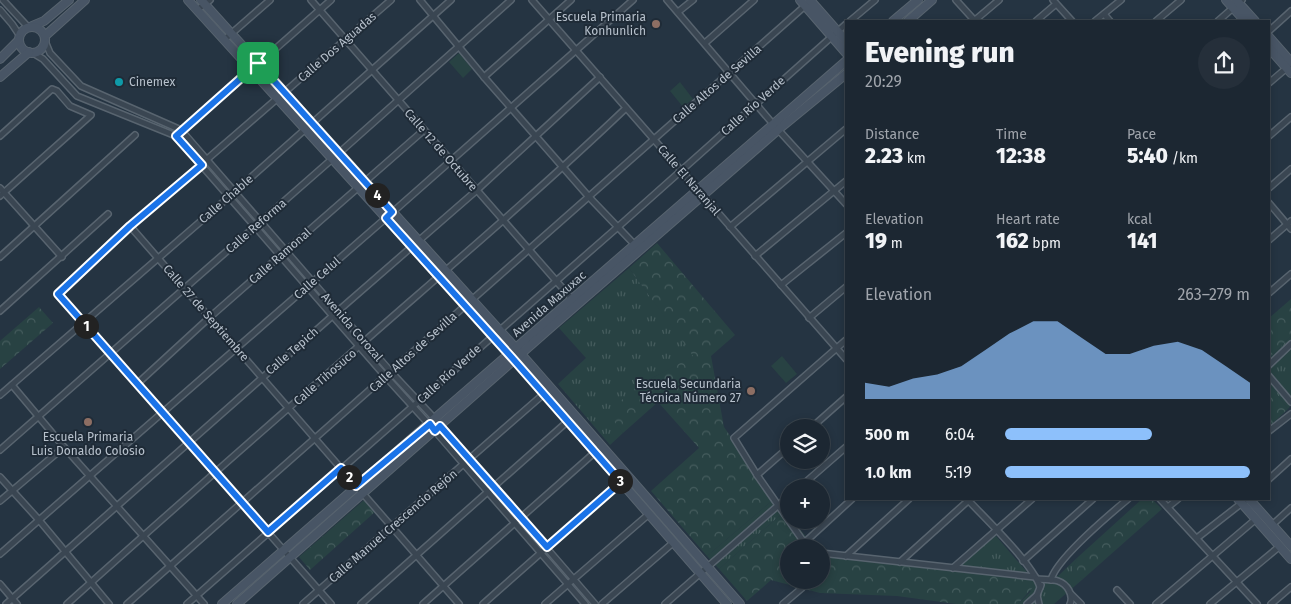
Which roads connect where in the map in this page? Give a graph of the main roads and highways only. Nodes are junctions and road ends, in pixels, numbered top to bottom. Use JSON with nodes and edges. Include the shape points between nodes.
{"nodes":[{"id":1,"x":70,"y":0,"type":"edge"},
{"id":2,"x":85,"y":0,"type":"edge"},
{"id":3,"x":188,"y":0,"type":"edge"},
{"id":4,"x":918,"y":0,"type":"edge"},
{"id":5,"x":932,"y":0,"type":"edge"},
{"id":6,"x":1226,"y":0,"type":"edge"},
{"id":7,"x":808,"y":1,"type":"edge"},
{"id":8,"x":205,"y":2,"type":"edge"},
{"id":9,"x":1238,"y":3,"type":"edge"},
{"id":10,"x":77,"y":7,"type":"junction"},
{"id":11,"x":894,"y":20,"type":"edge"},
{"id":12,"x":909,"y":20,"type":"edge"},
{"id":13,"x":1245,"y":20,"type":"edge"},
{"id":14,"x":1254,"y":20,"type":"edge"},
{"id":15,"x":30,"y":27,"type":"junction"},
{"id":16,"x":835,"y":34,"type":"junction"},
{"id":17,"x":19,"y":38,"type":"junction"},
{"id":18,"x":1270,"y":38,"type":"edge"},
{"id":19,"x":45,"y":39,"type":"junction"},
{"id":20,"x":845,"y":40,"type":"edge"},
{"id":21,"x":1270,"y":49,"type":"edge"},
{"id":22,"x":845,"y":51,"type":"edge"},
{"id":23,"x":31,"y":53,"type":"junction"},
{"id":24,"x":0,"y":59,"type":"edge"},
{"id":25,"x":845,"y":62,"type":"edge"},
{"id":26,"x":1290,"y":67,"type":"edge"},
{"id":27,"x":845,"y":75,"type":"edge"},
{"id":28,"x":0,"y":76,"type":"edge"},
{"id":29,"x":776,"y":126,"type":"junction"},
{"id":30,"x":518,"y":351,"type":"junction"},
{"id":31,"x":512,"y":357,"type":"junction"},
{"id":32,"x":435,"y":425,"type":"junction"},
{"id":33,"x":642,"y":492,"type":"junction"},
{"id":34,"x":635,"y":498,"type":"junction"},
{"id":35,"x":1244,"y":500,"type":"edge"},
{"id":36,"x":1291,"y":546,"type":"edge"},
{"id":37,"x":1291,"y":559,"type":"edge"},
{"id":38,"x":222,"y":604,"type":"edge"},
{"id":39,"x":237,"y":604,"type":"edge"},
{"id":40,"x":727,"y":604,"type":"edge"},
{"id":41,"x":740,"y":604,"type":"edge"}],
"edges":[{"from":1,"to":10,"type":"main road"},
{"from":1,"to":15,"type":"main road","via":[[44,21]]},
{"from":2,"to":10,"type":"main road"},
{"from":3,"to":31,"type":"main road"},
{"from":4,"to":11,"type":"main road"},
{"from":5,"to":12,"type":"main road"},
{"from":6,"to":9,"type":"main road"},
{"from":7,"to":16,"type":"main road"},
{"from":8,"to":30,"type":"main road"},
{"from":9,"to":13,"type":"main road"},
{"from":9,"to":14,"type":"main road"},
{"from":10,"to":19,"type":"main road"},
{"from":15,"to":17,"type":"main road","via":[[24,29]]},
{"from":15,"to":19,"type":"main road","via":[[40,29]]},
{"from":16,"to":20,"type":"main road"},
{"from":16,"to":22,"type":"main road"},
{"from":17,"to":23,"type":"main road","via":[[22,48]]},
{"from":17,"to":24,"type":"main road"},
{"from":18,"to":26,"type":"main road"},
{"from":19,"to":23,"type":"main road","via":[[40,50]]},
{"from":21,"to":26,"type":"main road"},
{"from":23,"to":28,"type":"main road"},
{"from":25,"to":29,"type":"main road","name":"Avenida Maxuxac"},
{"from":27,"to":29,"type":"main road","name":"Avenida Maxuxac"},
{"from":29,"to":30,"type":"main road","name":"Avenida Maxuxac","via":[[703,196]]},
{"from":29,"to":30,"type":"main road","name":"Avenida Maxuxac","via":[[697,188]]},
{"from":30,"to":31,"type":"main road","name":"Avenida Maxuxac"},
{"from":30,"to":33,"type":"main road"},
{"from":31,"to":32,"type":"main road","name":"Avenida Maxuxac"},
{"from":31,"to":34,"type":"main road"},
{"from":32,"to":38,"type":"main road","name":"Avenida Maxuxac","via":[[356,486]]},
{"from":32,"to":39,"type":"main road","name":"Avenida Maxuxac","via":[[363,494]]},
{"from":33,"to":34,"type":"main road"},
{"from":33,"to":41,"type":"main road"},
{"from":34,"to":40,"type":"main road"},
{"from":35,"to":36,"type":"main road"},
{"from":35,"to":37,"type":"main road"}]}
